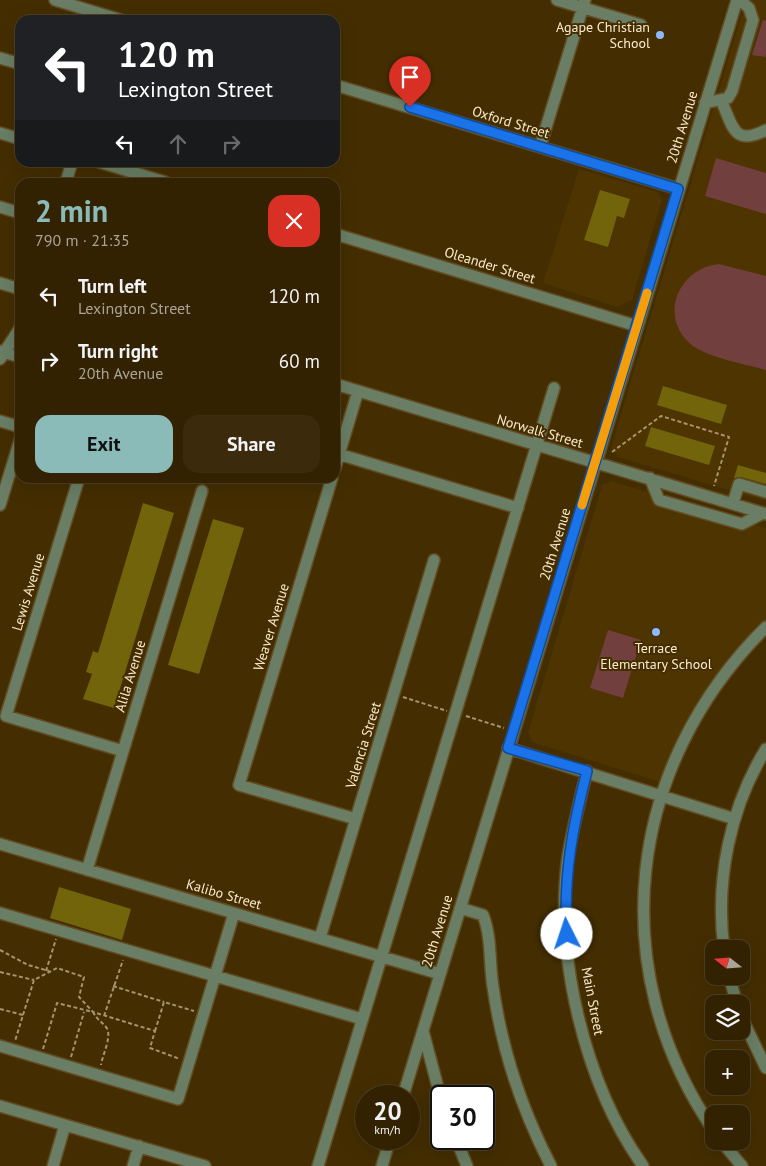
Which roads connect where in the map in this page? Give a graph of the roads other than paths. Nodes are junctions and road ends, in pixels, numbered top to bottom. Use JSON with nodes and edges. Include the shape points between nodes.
{"nodes":[{"id":1,"x":55,"y":0,"type":"edge"},
{"id":2,"x":557,"y":0,"type":"edge"},
{"id":3,"x":738,"y":0,"type":"edge"},
{"id":4,"x":584,"y":4,"type":"edge"},
{"id":5,"x":102,"y":15,"type":"edge"},
{"id":6,"x":641,"y":25,"type":"dead end"},
{"id":7,"x":0,"y":58,"type":"edge"},
{"id":8,"x":15,"y":62,"type":"edge"},
{"id":9,"x":340,"y":87,"type":"edge"},
{"id":10,"x":721,"y":100,"type":"junction"},
{"id":11,"x":705,"y":103,"type":"junction"},
{"id":12,"x":766,"y":130,"type":"edge"},
{"id":13,"x":0,"y":132,"type":"edge"},
{"id":14,"x":15,"y":136,"type":"edge"},
{"id":15,"x":540,"y":147,"type":"junction"},
{"id":16,"x":116,"y":167,"type":"edge"},
{"id":17,"x":152,"y":178,"type":"edge"},
{"id":18,"x":678,"y":189,"type":"junction"},
{"id":19,"x":0,"y":207,"type":"edge"},
{"id":20,"x":15,"y":212,"type":"edge"},
{"id":21,"x":340,"y":236,"type":"edge"},
{"id":22,"x":0,"y":283,"type":"edge"},
{"id":23,"x":15,"y":288,"type":"edge"},
{"id":24,"x":637,"y":326,"type":"junction"},
{"id":25,"x":15,"y":335,"type":"edge"},
{"id":26,"x":2,"y":354,"type":"edge"},
{"id":27,"x":15,"y":356,"type":"edge"},
{"id":28,"x":340,"y":386,"type":"edge"},
{"id":29,"x":554,"y":388,"type":"dead end"},
{"id":30,"x":358,"y":391,"type":"junction"},
{"id":31,"x":0,"y":421,"type":"edge"},
{"id":32,"x":15,"y":426,"type":"edge"},
{"id":33,"x":340,"y":444,"type":"edge"},
{"id":34,"x":537,"y":446,"type":"junction"},
{"id":35,"x":340,"y":454,"type":"edge"},
{"id":36,"x":15,"y":456,"type":"edge"},
{"id":37,"x":595,"y":461,"type":"junction"},
{"id":38,"x":650,"y":478,"type":"junction"},
{"id":39,"x":77,"y":483,"type":"edge"},
{"id":40,"x":330,"y":483,"type":"edge"},
{"id":41,"x":202,"y":491,"type":"dead end"},
{"id":42,"x":766,"y":492,"type":"edge"},
{"id":43,"x":733,"y":504,"type":"junction"},
{"id":44,"x":0,"y":505,"type":"edge"},
{"id":45,"x":518,"y":508,"type":"junction"},
{"id":46,"x":764,"y":513,"type":"edge"},
{"id":47,"x":434,"y":560,"type":"dead end"},
{"id":48,"x":766,"y":627,"type":"edge"},
{"id":49,"x":508,"y":748,"type":"junction"},
{"id":50,"x":766,"y":749,"type":"edge"},
{"id":51,"x":123,"y":751,"type":"junction"},
{"id":52,"x":587,"y":771,"type":"junction"},
{"id":53,"x":661,"y":795,"type":"junction"},
{"id":54,"x":356,"y":819,"type":"junction"},
{"id":55,"x":735,"y":819,"type":"junction"},
{"id":56,"x":0,"y":844,"type":"edge"},
{"id":57,"x":86,"y":870,"type":"junction"},
{"id":58,"x":460,"y":908,"type":"junction"},
{"id":59,"x":0,"y":913,"type":"edge"},
{"id":60,"x":234,"y":913,"type":"junction"},
{"id":61,"x":320,"y":938,"type":"junction"},
{"id":62,"x":724,"y":940,"type":"edge"},
{"id":63,"x":382,"y":957,"type":"junction"},
{"id":64,"x":440,"y":974,"type":"junction"},
{"id":65,"x":215,"y":976,"type":"junction"},
{"id":66,"x":362,"y":1019,"type":"junction"},
{"id":67,"x":423,"y":1031,"type":"junction"},
{"id":68,"x":750,"y":1035,"type":"edge"},
{"id":69,"x":0,"y":1046,"type":"edge"},
{"id":70,"x":766,"y":1068,"type":"edge"},
{"id":71,"x":406,"y":1085,"type":"edge"},
{"id":72,"x":437,"y":1085,"type":"edge"},
{"id":73,"x":0,"y":1106,"type":"edge"},
{"id":74,"x":705,"y":1116,"type":"edge"},
{"id":75,"x":65,"y":1125,"type":"junction"},
{"id":76,"x":138,"y":1146,"type":"junction"},
{"id":77,"x":387,"y":1150,"type":"edge"},
{"id":78,"x":460,"y":1150,"type":"edge"},
{"id":79,"x":728,"y":1150,"type":"edge"},
{"id":80,"x":638,"y":1164,"type":"edge"},
{"id":81,"x":53,"y":1166,"type":"edge"},
{"id":82,"x":133,"y":1166,"type":"edge"},
{"id":83,"x":205,"y":1166,"type":"edge"},
{"id":84,"x":318,"y":1166,"type":"edge"},
{"id":85,"x":382,"y":1166,"type":"edge"},
{"id":86,"x":467,"y":1166,"type":"edge"},
{"id":87,"x":551,"y":1166,"type":"edge"},
{"id":88,"x":742,"y":1166,"type":"edge"}],
"edges":[{"from":1,"to":5,"type":"street"},
{"from":2,"to":4,"type":"street"},
{"from":3,"to":10,"type":"street","via":[[752,14],[752,28],[732,91],[728,98]]},
{"from":3,"to":11,"type":"street","name":"20th Avenue"},
{"from":4,"to":6,"type":"street"},
{"from":4,"to":15,"type":"street"},
{"from":7,"to":8,"type":"street"},
{"from":9,"to":15,"type":"street","name":"Oxford Street"},
{"from":10,"to":11,"type":"street"},
{"from":10,"to":12,"type":"street","via":[[736,133],[752,137]]},
{"from":11,"to":18,"type":"street","name":"20th Avenue"},
{"from":13,"to":14,"type":"street"},
{"from":15,"to":18,"type":"street","name":"Oxford Street"},
{"from":16,"to":17,"type":"street"},
{"from":18,"to":24,"type":"street","name":"20th Avenue"},
{"from":19,"to":20,"type":"street"},
{"from":21,"to":24,"type":"street","name":"Oleander Street"},
{"from":22,"to":23,"type":"street"},
{"from":24,"to":37,"type":"street","name":"20th Avenue"},
{"from":25,"to":26,"type":"street"},
{"from":26,"to":27,"type":"street"},
{"from":28,"to":30,"type":"street","name":"Norwalk Street"},
{"from":29,"to":34,"type":"street"},
{"from":30,"to":33,"type":"street"},
{"from":30,"to":34,"type":"street","name":"Norwalk Street"},
{"from":31,"to":32,"type":"street"},
{"from":34,"to":37,"type":"street","name":"Norwalk Street"},
{"from":34,"to":45,"type":"street"},
{"from":35,"to":45,"type":"street"},
{"from":36,"to":44,"type":"street"},
{"from":37,"to":38,"type":"street","name":"Norwalk Street"},
{"from":37,"to":49,"type":"street","name":"20th Avenue"},
{"from":38,"to":43,"type":"street","name":"Norwalk Street"},
{"from":38,"to":46,"type":"street","via":[[659,500],[742,524]]},
{"from":39,"to":51,"type":"street","name":"Lewis Avenue","via":[[6,716]]},
{"from":40,"to":54,"type":"street","name":"Weaver Avenue","via":[[239,785]]},
{"from":41,"to":51,"type":"street","name":"Alila Avenue"},
{"from":42,"to":43,"type":"street","via":[[739,484]]},
{"from":43,"to":46,"type":"street","name":"Norwalk Street"},
{"from":45,"to":63,"type":"street"},
{"from":47,"to":54,"type":"street","name":"Valencia Street"},
{"from":48,"to":53,"type":"street","via":[[734,662],[704,705],[682,743]]},
{"from":49,"to":52,"type":"street"},
{"from":49,"to":58,"type":"street","name":"20th Avenue"},
{"from":50,"to":55,"type":"street","via":[[747,785]]},
{"from":51,"to":57,"type":"street","name":"Alila Avenue"},
{"from":52,"to":53,"type":"street"},
{"from":52,"to":80,"type":"street","name":"Main Street","via":[[568,857],[568,948],[573,992],[583,1036],[598,1079]]},
{"from":53,"to":55,"type":"street"},
{"from":53,"to":74,"type":"street","via":[[650,834],[644,881],[648,971],[670,1048],[685,1083]]},
{"from":54,"to":61,"type":"street","name":"Valencia Street"},
{"from":55,"to":62,"type":"street","via":[[722,888]]},
{"from":56,"to":57,"type":"street","name":"Kalibo Street"},
{"from":57,"to":60,"type":"street","name":"Kalibo Street"},
{"from":58,"to":64,"type":"street","name":"20th Avenue"},
{"from":58,"to":87,"type":"street","via":[[483,915],[488,928],[493,987],[508,1058],[524,1108]]},
{"from":59,"to":65,"type":"street"},
{"from":60,"to":61,"type":"street","name":"Kalibo Street"},
{"from":60,"to":65,"type":"street"},
{"from":61,"to":63,"type":"street","name":"Kalibo Street"},
{"from":63,"to":64,"type":"street","name":"Kalibo Street"},
{"from":63,"to":66,"type":"street"},
{"from":64,"to":67,"type":"street","name":"20th Avenue"},
{"from":65,"to":66,"type":"street"},
{"from":65,"to":69,"type":"street","via":[[178,1098]]},
{"from":66,"to":84,"type":"street"},
{"from":67,"to":71,"type":"street","name":"20th Avenue"},
{"from":67,"to":72,"type":"street"},
{"from":68,"to":70,"type":"street"},
{"from":73,"to":75,"type":"street"},
{"from":75,"to":76,"type":"street"},
{"from":75,"to":81,"type":"street"},
{"from":76,"to":82,"type":"street"},
{"from":76,"to":83,"type":"street"},
{"from":77,"to":85,"type":"street"},
{"from":78,"to":86,"type":"street"},
{"from":79,"to":88,"type":"street"}]}
